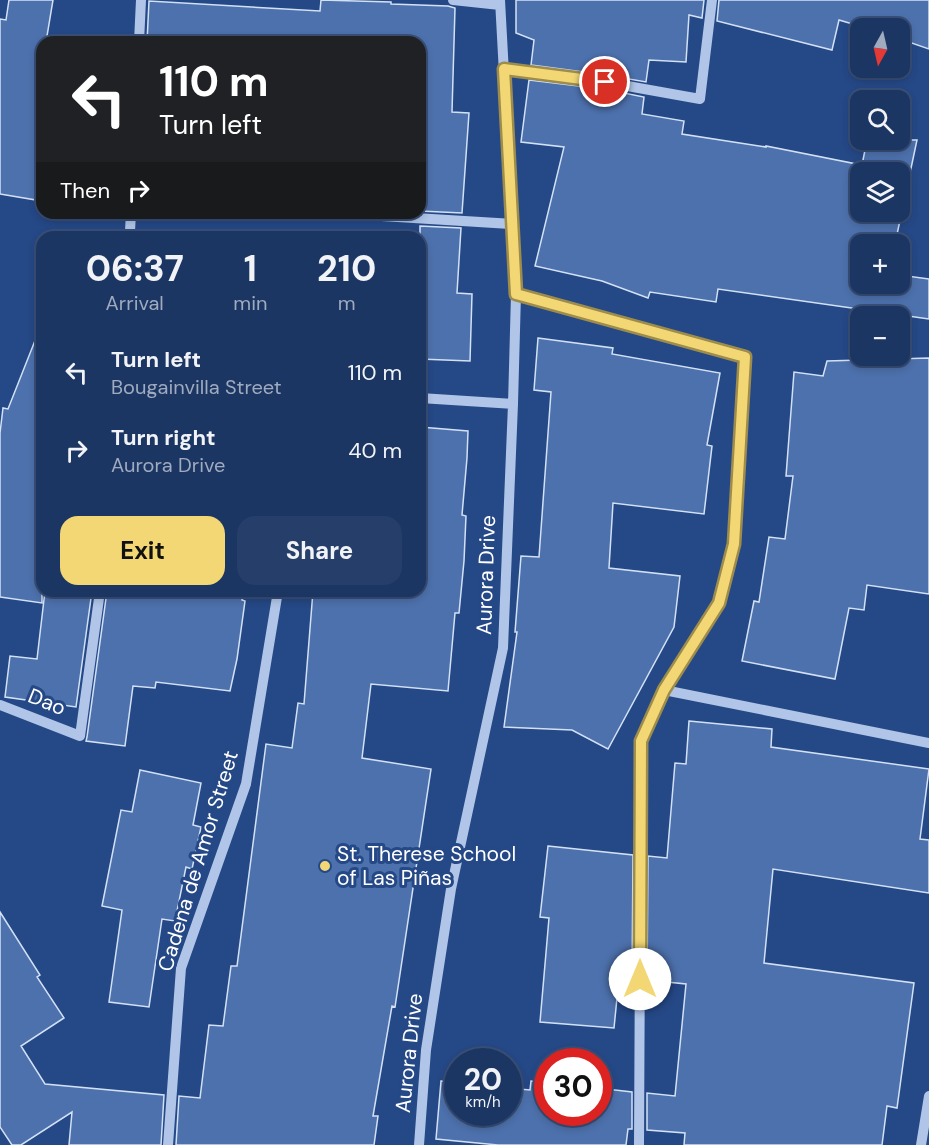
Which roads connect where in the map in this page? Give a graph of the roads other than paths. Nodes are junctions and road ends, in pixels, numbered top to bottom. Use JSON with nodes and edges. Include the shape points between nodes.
{"nodes":[{"id":1,"x":141,"y":0,"type":"edge"},
{"id":2,"x":453,"y":0,"type":"edge"},
{"id":3,"x":712,"y":0,"type":"edge"},
{"id":4,"x":500,"y":2,"type":"edge"},
{"id":5,"x":139,"y":36,"type":"edge"},
{"id":6,"x":504,"y":69,"type":"junction"},
{"id":7,"x":131,"y":219,"type":"edge"},
{"id":8,"x":426,"y":219,"type":"edge"},
{"id":9,"x":512,"y":224,"type":"junction"},
{"id":10,"x":130,"y":231,"type":"dead end"},
{"id":11,"x":516,"y":294,"type":"junction"},
{"id":12,"x":426,"y":398,"type":"edge"},
{"id":13,"x":513,"y":404,"type":"junction"},
{"id":14,"x":99,"y":597,"type":"edge"},
{"id":15,"x":277,"y":597,"type":"edge"},
{"id":16,"x":664,"y":690,"type":"junction"},
{"id":17,"x":0,"y":705,"type":"edge"},
{"id":18,"x":929,"y":743,"type":"edge"},
{"id":19,"x":929,"y":1096,"type":"edge"},
{"id":20,"x":168,"y":1145,"type":"edge"},
{"id":21,"x":419,"y":1145,"type":"edge"},
{"id":22,"x":639,"y":1145,"type":"edge"},
{"id":23,"x":921,"y":1145,"type":"edge"}],
"edges":[{"from":1,"to":5,"type":"street"},
{"from":2,"to":4,"type":"street"},
{"from":3,"to":6,"type":"street","via":[[700,99]]},
{"from":4,"to":6,"type":"street","name":"Aurora Drive"},
{"from":6,"to":9,"type":"street","name":"Aurora Drive"},
{"from":7,"to":10,"type":"street"},
{"from":8,"to":9,"type":"street"},
{"from":9,"to":11,"type":"street","name":"Aurora Drive"},
{"from":11,"to":13,"type":"street","name":"Aurora Drive"},
{"from":11,"to":16,"type":"street","via":[[745,357],[734,544],[719,603]]},
{"from":12,"to":13,"type":"street"},
{"from":13,"to":21,"type":"street","name":"Aurora Drive","via":[[503,648],[451,889],[426,1050]]},
{"from":14,"to":17,"type":"street","name":"Dao","via":[[80,736]]},
{"from":15,"to":20,"type":"street","name":"Cadena de Amor Street","via":[[246,784],[181,968]]},
{"from":16,"to":18,"type":"street"},
{"from":16,"to":22,"type":"street","via":[[641,741]]},
{"from":19,"to":23,"type":"street"}]}
